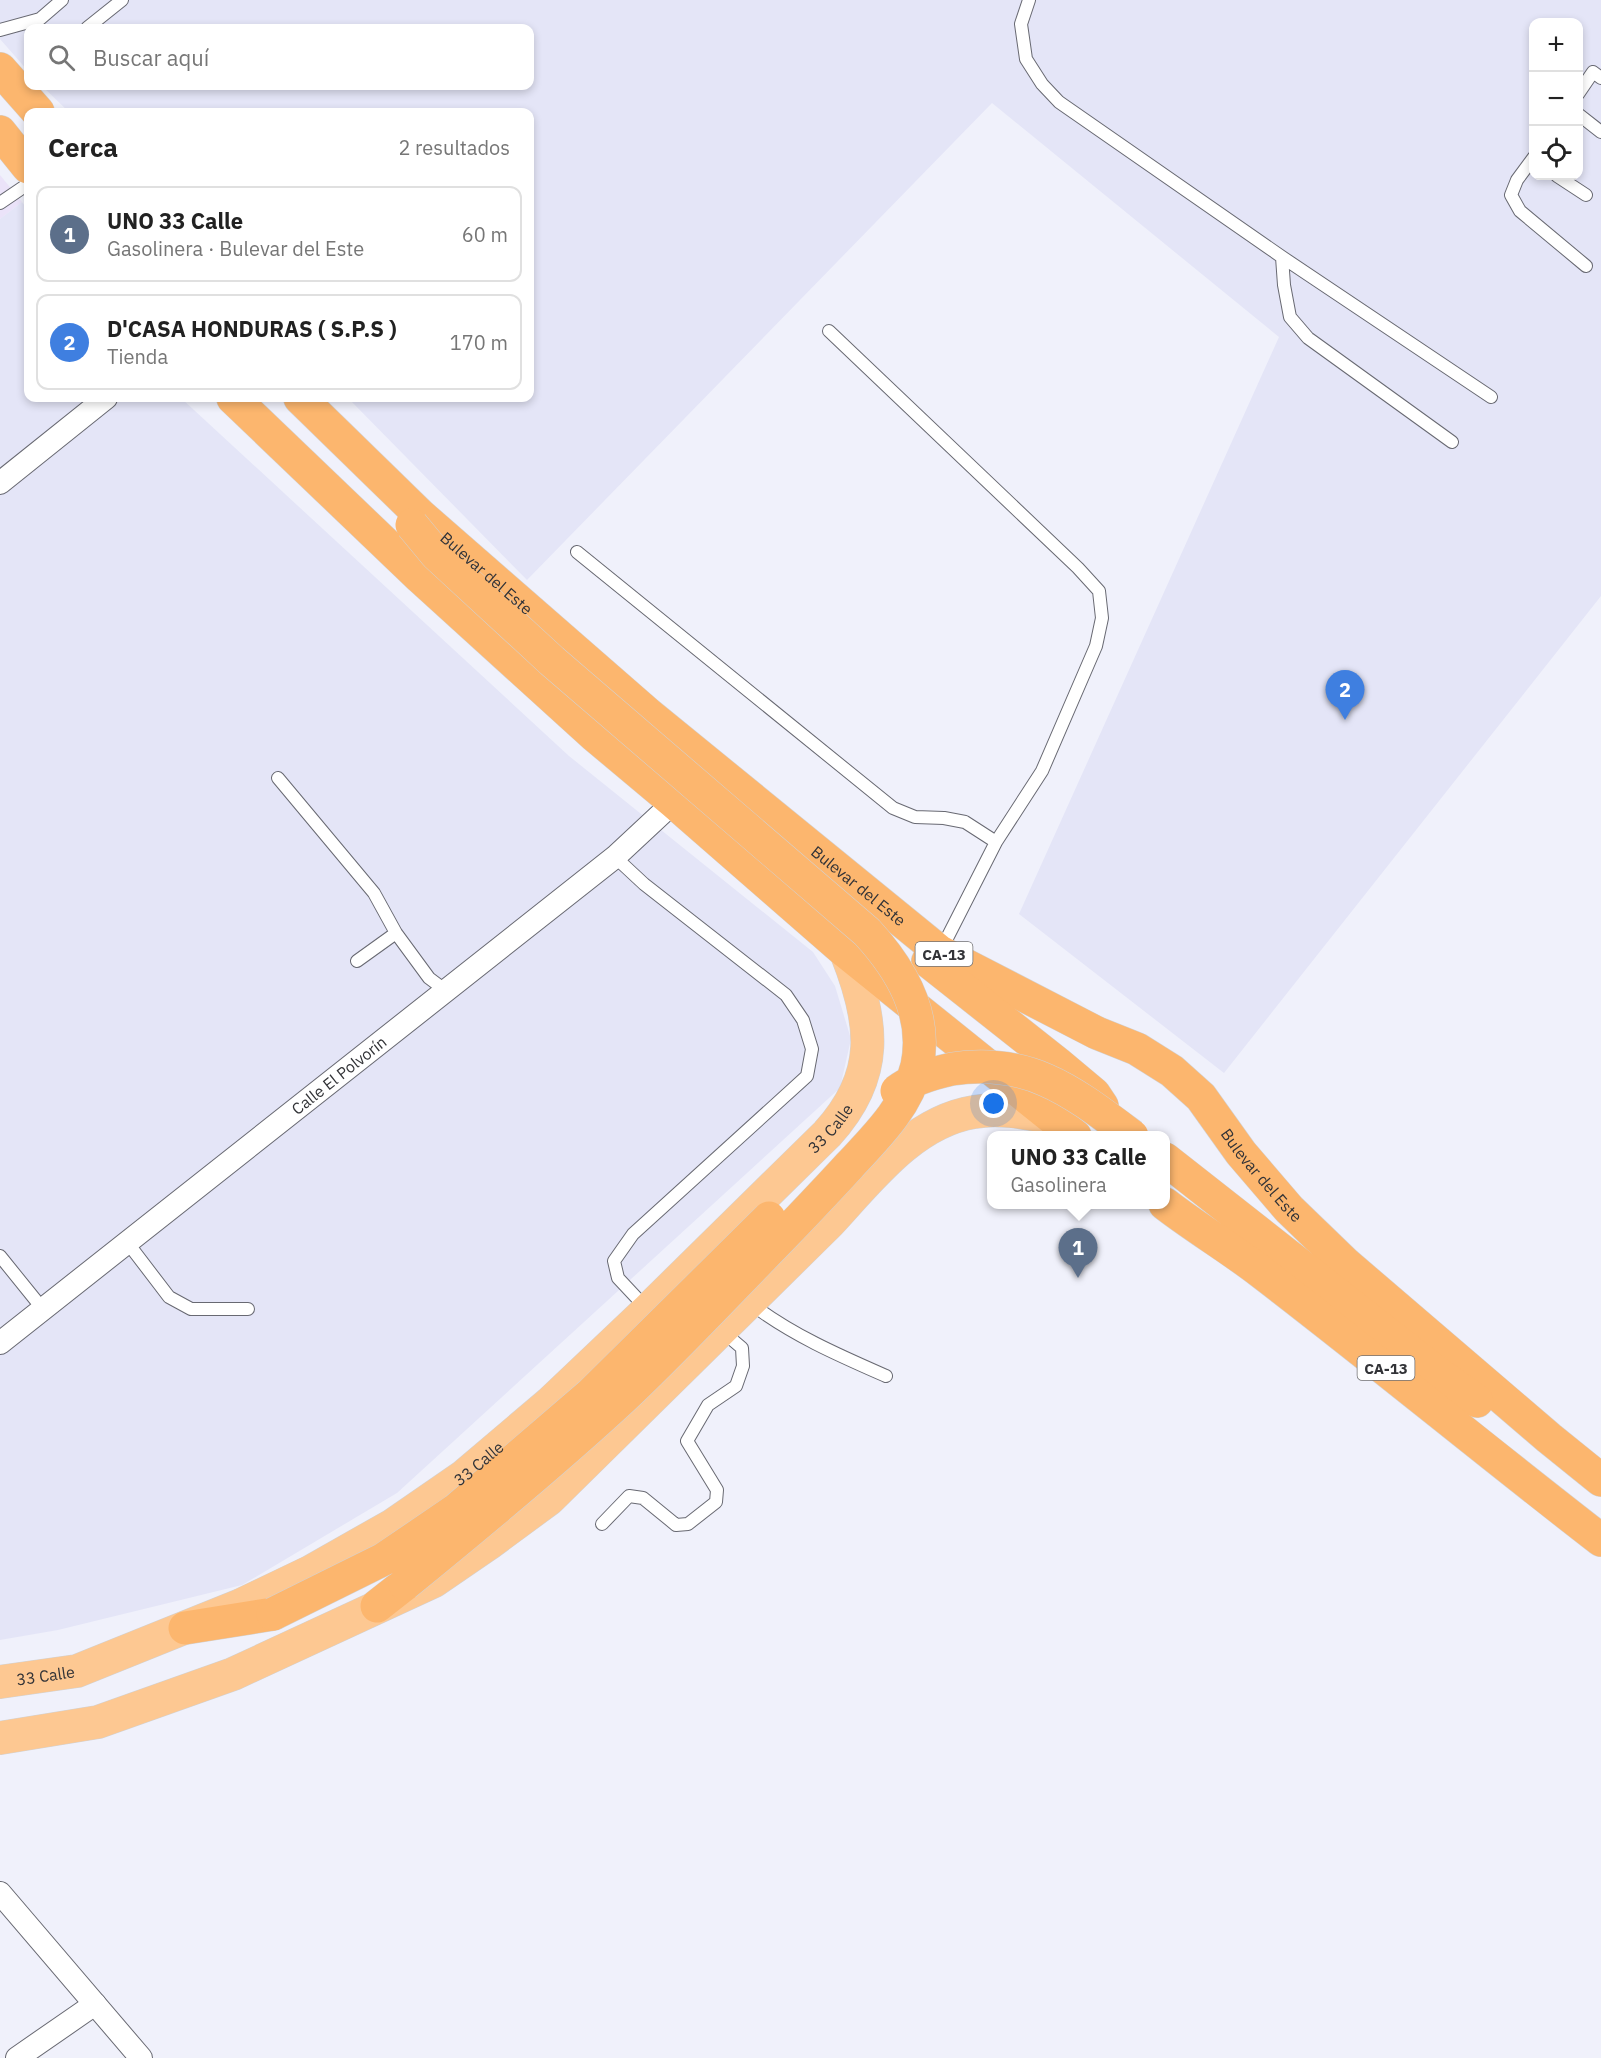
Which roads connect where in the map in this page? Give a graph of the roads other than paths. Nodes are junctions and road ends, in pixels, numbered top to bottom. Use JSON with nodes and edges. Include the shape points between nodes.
{"nodes":[{"id":1,"x":62,"y":0,"type":"edge"},
{"id":2,"x":122,"y":0,"type":"edge"},
{"id":3,"x":1029,"y":0,"type":"edge"},
{"id":4,"x":92,"y":24,"type":"edge"},
{"id":5,"x":0,"y":30,"type":"edge"},
{"id":6,"x":0,"y":69,"type":"edge"},
{"id":7,"x":1598,"y":71,"type":"edge"},
{"id":8,"x":1583,"y":88,"type":"edge"},
{"id":9,"x":31,"y":98,"type":"edge"},
{"id":10,"x":1583,"y":118,"type":"edge"},
{"id":11,"x":0,"y":132,"type":"edge"},
{"id":12,"x":1601,"y":132,"type":"edge"},
{"id":13,"x":24,"y":161,"type":"edge"},
{"id":14,"x":1529,"y":164,"type":"edge"},
{"id":15,"x":1563,"y":180,"type":"edge"},
{"id":16,"x":24,"y":187,"type":"edge"},
{"id":17,"x":1586,"y":195,"type":"dead end"},
{"id":18,"x":0,"y":203,"type":"edge"},
{"id":19,"x":1282,"y":257,"type":"junction"},
{"id":20,"x":1586,"y":266,"type":"dead end"},
{"id":21,"x":829,"y":331,"type":"dead end"},
{"id":22,"x":1491,"y":397,"type":"dead end"},
{"id":23,"x":101,"y":402,"type":"edge"},
{"id":24,"x":237,"y":402,"type":"edge"},
{"id":25,"x":304,"y":402,"type":"edge"},
{"id":26,"x":1452,"y":442,"type":"dead end"},
{"id":27,"x":376,"y":472,"type":"junction"},
{"id":28,"x":0,"y":483,"type":"edge"},
{"id":29,"x":577,"y":552,"type":"dead end"},
{"id":30,"x":278,"y":778,"type":"dead end"},
{"id":31,"x":674,"y":802,"type":"junction"},
{"id":32,"x":996,"y":842,"type":"junction"},
{"id":33,"x":615,"y":856,"type":"junction"},
{"id":34,"x":865,"y":890,"type":"junction"},
{"id":35,"x":396,"y":933,"type":"junction"},
{"id":36,"x":846,"y":952,"type":"junction"},
{"id":37,"x":940,"y":952,"type":"junction"},
{"id":38,"x":357,"y":961,"type":"dead end"},
{"id":39,"x":445,"y":990,"type":"junction"},
{"id":40,"x":1064,"y":1127,"type":"edge"},
{"id":41,"x":1095,"y":1131,"type":"edge"},
{"id":42,"x":1125,"y":1131,"type":"edge"},
{"id":43,"x":827,"y":1134,"type":"junction"},
{"id":44,"x":1170,"y":1163,"type":"edge"},
{"id":45,"x":871,"y":1178,"type":"junction"},
{"id":46,"x":1170,"y":1208,"type":"edge"},
{"id":47,"x":127,"y":1242,"type":"junction"},
{"id":48,"x":0,"y":1256,"type":"edge"},
{"id":49,"x":749,"y":1302,"type":"junction"},
{"id":50,"x":42,"y":1308,"type":"junction"},
{"id":51,"x":248,"y":1309,"type":"dead end"},
{"id":52,"x":648,"y":1310,"type":"junction"},
{"id":53,"x":721,"y":1330,"type":"junction"},
{"id":54,"x":0,"y":1343,"type":"edge"},
{"id":55,"x":886,"y":1376,"type":"dead end"},
{"id":56,"x":1549,"y":1438,"type":"junction"},
{"id":57,"x":1601,"y":1480,"type":"edge"},
{"id":58,"x":602,"y":1524,"type":"dead end"},
{"id":59,"x":1601,"y":1540,"type":"edge"},
{"id":60,"x":377,"y":1606,"type":"junction"},
{"id":61,"x":185,"y":1628,"type":"junction"},
{"id":62,"x":0,"y":1682,"type":"edge"},
{"id":63,"x":0,"y":1738,"type":"edge"},
{"id":64,"x":0,"y":1893,"type":"edge"},
{"id":65,"x":95,"y":2004,"type":"junction"},
{"id":66,"x":17,"y":2058,"type":"edge"},
{"id":67,"x":141,"y":2058,"type":"edge"}],
"edges":[{"from":1,"to":5,"type":"lane","via":[[40,19]]},
{"from":2,"to":4,"type":"lane"},
{"from":3,"to":19,"type":"lane","via":[[1021,24],[1026,59],[1059,102]]},
{"from":6,"to":9,"type":"highway"},
{"from":7,"to":8,"type":"lane"},
{"from":10,"to":12,"type":"lane"},
{"from":11,"to":13,"type":"highway"},
{"from":14,"to":20,"type":"lane","via":[[1511,195],[1520,212]]},
{"from":15,"to":17,"type":"lane"},
{"from":16,"to":18,"type":"lane"},
{"from":19,"to":22,"type":"lane"},
{"from":19,"to":26,"type":"lane","via":[[1290,316],[1308,338]]},
{"from":21,"to":32,"type":"lane","via":[[1099,591],[1102,618],[1096,646],[1042,771]]},
{"from":23,"to":28,"type":"street"},
{"from":24,"to":31,"type":"highway","via":[[420,577]]},
{"from":25,"to":27,"type":"highway","name":"Bulevar del Este","number":"CA-13"},
{"from":27,"to":34,"type":"highway","name":"Bulevar del Este","number":"CA-13","via":[[648,714]]},
{"from":27,"to":60,"type":"highway","bridge":true,"via":[[436,554],[552,662],[867,932],[907,989],[916,1011],[920,1046],[909,1090],[888,1124],[809,1209],[626,1395],[502,1505]]},
{"from":29,"to":32,"type":"lane","via":[[893,808],[915,817],[965,822]]},
{"from":30,"to":35,"type":"lane","via":[[374,893]]},
{"from":31,"to":33,"type":"street","name":"Calle El Polvorín"},
{"from":31,"to":36,"type":"highway"},
{"from":32,"to":37,"type":"lane"},
{"from":33,"to":39,"type":"street","name":"Calle El Polvorín"},
{"from":33,"to":52,"type":"lane","via":[[644,884],[786,995],[803,1020],[812,1049],[807,1076],[633,1234],[614,1261],[618,1278]]},
{"from":34,"to":37,"type":"highway","name":"Bulevar del Este","number":"CA-13"},
{"from":34,"to":41,"type":"highway","via":[[900,940],[1094,1094],[1103,1114]]},
{"from":35,"to":38,"type":"lane"},
{"from":35,"to":39,"type":"lane","via":[[429,978]]},
{"from":36,"to":40,"type":"highway"},
{"from":36,"to":43,"type":"main road","name":"33 Calle","via":[[860,993],[866,1056],[858,1091]]},
{"from":37,"to":56,"type":"highway","name":"Bulevar del Este","number":"CA-13","via":[[1097,1033],[1137,1049],[1172,1071],[1201,1097],[1241,1153],[1289,1209],[1346,1264]]},
{"from":39,"to":47,"type":"street","name":"Calle El Polvorín"},
{"from":40,"to":45,"type":"main road","via":[[994,1110],[958,1115],[906,1145]]},
{"from":42,"to":61,"type":"highway","bridge":true,"via":[[1069,1091],[1034,1074],[1012,1069],[989,1066],[945,1071],[901,1087],[591,1394],[456,1510],[384,1559],[273,1614]]},
{"from":43,"to":45,"type":"main road"},
{"from":43,"to":52,"type":"main road","name":"33 Calle"},
{"from":44,"to":56,"type":"highway","via":[[1436,1372],[1484,1405]]},
{"from":45,"to":49,"type":"main road"},
{"from":46,"to":59,"type":"highway","number":"CA-13","via":[[1303,1304]]},
{"from":47,"to":50,"type":"street","name":"Calle El Polvorín"},
{"from":47,"to":51,"type":"lane","via":[[169,1297],[191,1309]]},
{"from":48,"to":50,"type":"lane"},
{"from":49,"to":53,"type":"main road"},
{"from":49,"to":55,"type":"lane","via":[[815,1345]]},
{"from":50,"to":54,"type":"street","name":"Calle El Polvorín"},
{"from":52,"to":61,"type":"main road","name":"33 Calle","via":[[550,1403],[464,1476],[393,1525],[310,1572]]},
{"from":53,"to":58,"type":"lane","via":[[742,1348],[743,1366],[736,1386],[708,1406],[687,1441],[717,1490],[716,1502],[688,1524],[676,1525],[643,1498],[629,1496]]},
{"from":53,"to":60,"type":"main road","via":[[549,1499],[434,1581]]},
{"from":56,"to":57,"type":"highway","name":"Bulevar del Este","number":"CA-13"},
{"from":60,"to":63,"type":"main road","via":[[232,1674],[110,1718]]},
{"from":61,"to":62,"type":"main road","name":"33 Calle","via":[[77,1671]]},
{"from":64,"to":65,"type":"street"},
{"from":65,"to":66,"type":"street"},
{"from":65,"to":67,"type":"street"}]}
